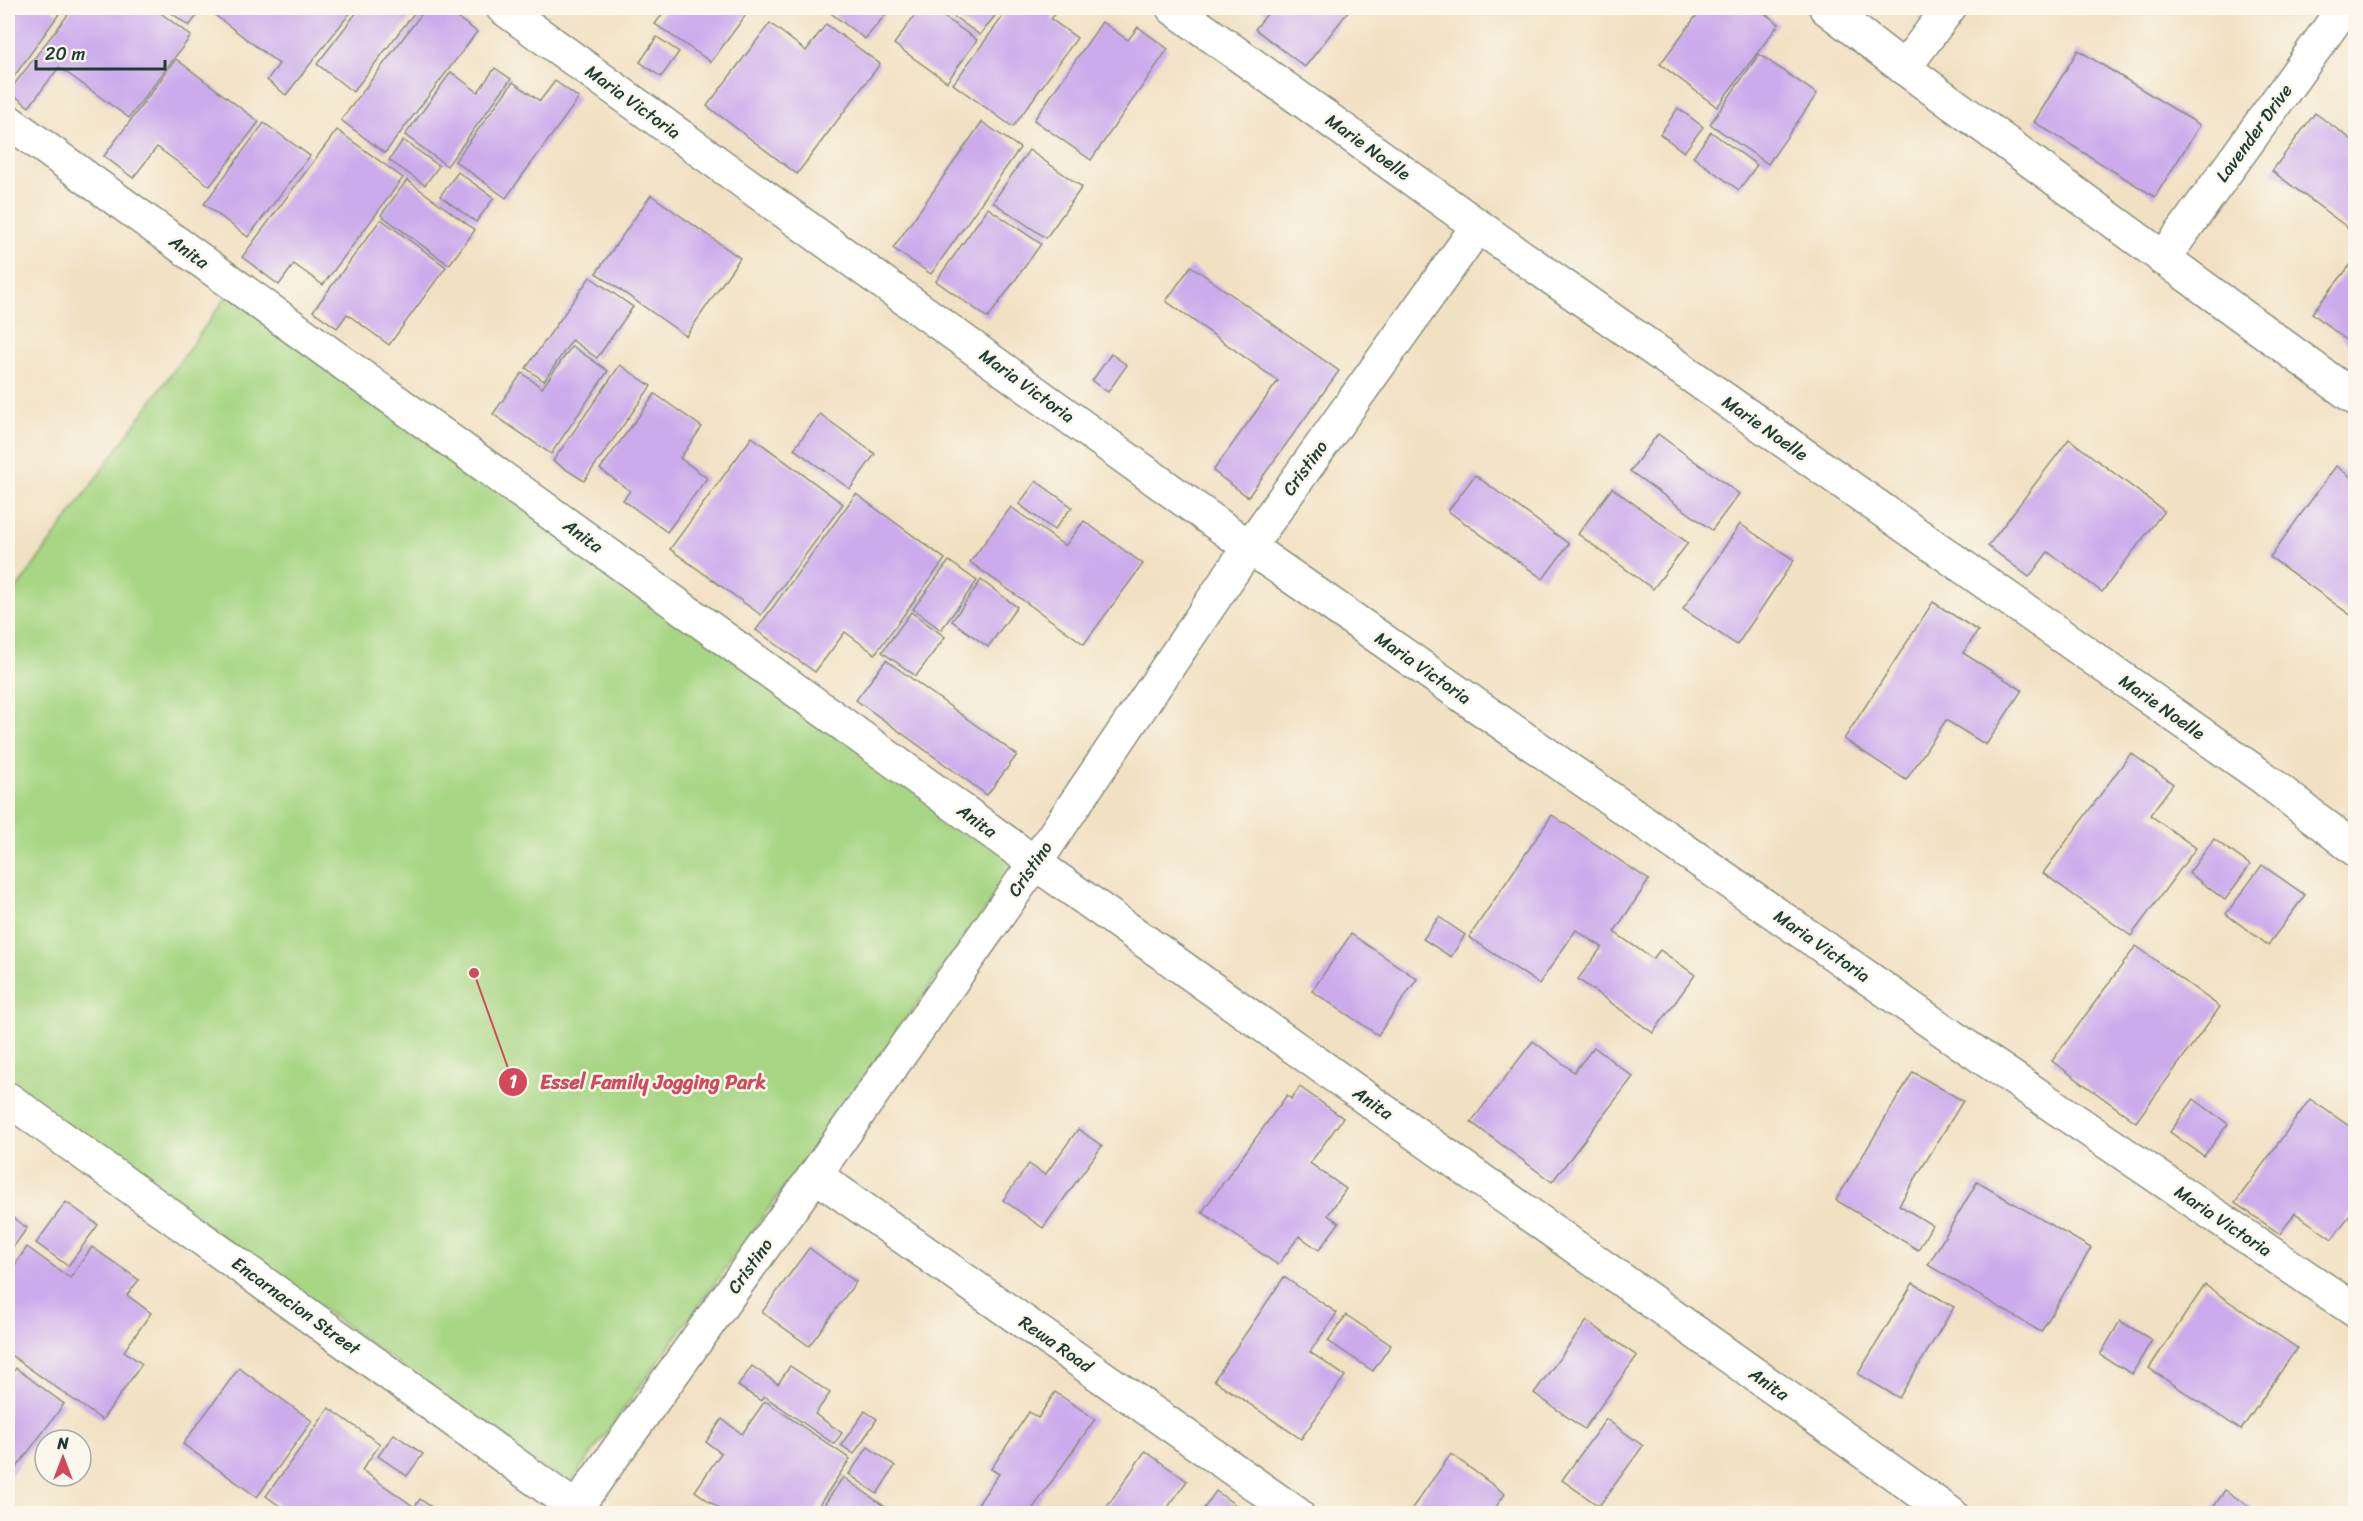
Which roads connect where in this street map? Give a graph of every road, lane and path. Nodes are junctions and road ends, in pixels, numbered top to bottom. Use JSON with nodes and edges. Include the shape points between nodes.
{"nodes":[{"id":1,"x":503,"y":8,"type":"edge"},
{"id":2,"x":1173,"y":8,"type":"edge"},
{"id":3,"x":1826,"y":8,"type":"edge"},
{"id":4,"x":1949,"y":8,"type":"edge"},
{"id":5,"x":2344,"y":8,"type":"edge"},
{"id":6,"x":1904,"y":68,"type":"junction"},
{"id":7,"x":8,"y":122,"type":"edge"},
{"id":8,"x":1478,"y":226,"type":"junction"},
{"id":9,"x":2163,"y":259,"type":"junction"},
{"id":10,"x":2355,"y":399,"type":"edge"},
{"id":11,"x":1249,"y":547,"type":"junction"},
{"id":12,"x":2355,"y":850,"type":"edge"},
{"id":13,"x":1035,"y":863,"type":"junction"},
{"id":14,"x":8,"y":1099,"type":"edge"},
{"id":15,"x":815,"y":1175,"type":"junction"},
{"id":16,"x":2355,"y":1311,"type":"edge"},
{"id":17,"x":580,"y":1511,"type":"edge"},
{"id":18,"x":1297,"y":1514,"type":"edge"},
{"id":19,"x":1951,"y":1514,"type":"edge"}],
"edges":[{"from":1,"to":11,"type":"street","name":"Maria Victoria"},
{"from":2,"to":8,"type":"street","name":"Marie Noelle"},
{"from":3,"to":6,"type":"street"},
{"from":4,"to":6,"type":"street"},
{"from":5,"to":9,"type":"street","name":"Lavender Drive"},
{"from":6,"to":9,"type":"street"},
{"from":7,"to":13,"type":"street","name":"Anita"},
{"from":8,"to":11,"type":"street","name":"Cristino"},
{"from":8,"to":12,"type":"street","name":"Marie Noelle","via":[[2261,776]]},
{"from":9,"to":10,"type":"street"},
{"from":11,"to":13,"type":"street","name":"Cristino"},
{"from":11,"to":16,"type":"street","name":"Maria Victoria","via":[[1993,1065]]},
{"from":13,"to":15,"type":"street","name":"Cristino"},
{"from":13,"to":19,"type":"street","name":"Anita"},
{"from":14,"to":17,"type":"street","name":"Encarnacion Street"},
{"from":15,"to":17,"type":"street","name":"Cristino"},
{"from":15,"to":18,"type":"street","name":"Rewa Road"}]}
